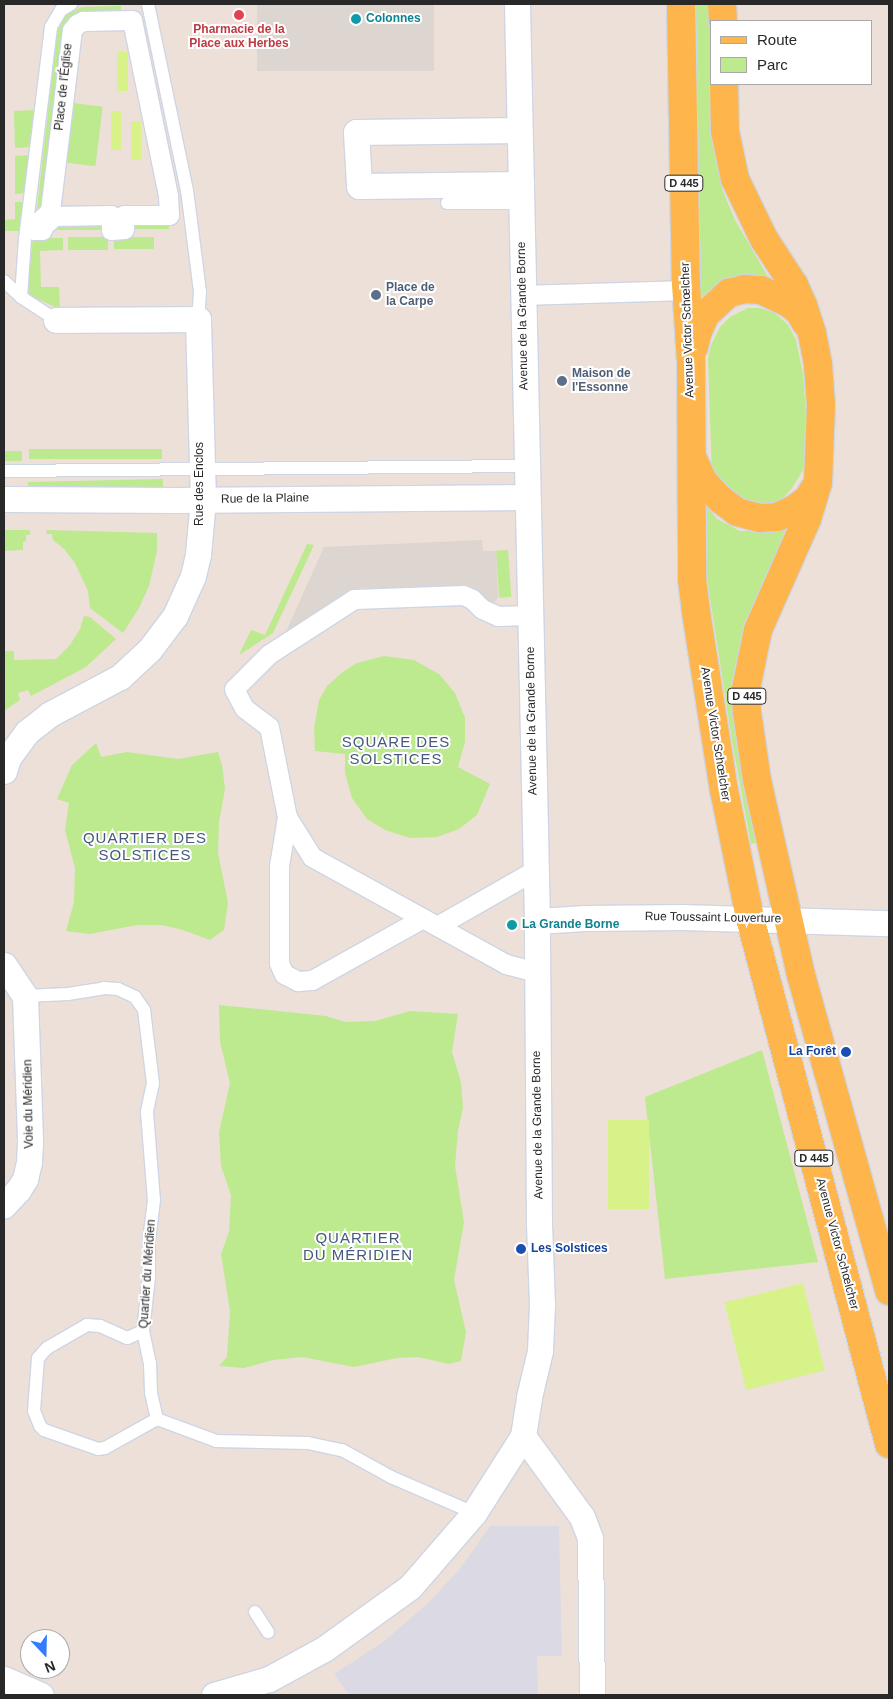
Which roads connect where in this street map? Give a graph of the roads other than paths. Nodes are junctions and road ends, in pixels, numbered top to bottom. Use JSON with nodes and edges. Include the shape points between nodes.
{"nodes":[{"id":1,"x":71,"y":4,"type":"edge"},
{"id":2,"x":148,"y":4,"type":"edge"},
{"id":3,"x":517,"y":4,"type":"edge"},
{"id":4,"x":681,"y":4,"type":"edge"},
{"id":5,"x":722,"y":4,"type":"edge"},
{"id":6,"x":722,"y":20,"type":"edge"},
{"id":7,"x":724,"y":85,"type":"edge"},
{"id":8,"x":519,"y":130,"type":"junction"},
{"id":9,"x":521,"y":194,"type":"junction"},
{"id":10,"x":447,"y":204,"type":"dead end"},
{"id":11,"x":169,"y":215,"type":"joint"},
{"id":12,"x":4,"y":281,"type":"edge"},
{"id":13,"x":686,"y":290,"type":"junction"},
{"id":14,"x":522,"y":295,"type":"junction"},
{"id":15,"x":21,"y":297,"type":"junction"},
{"id":16,"x":198,"y":319,"type":"junction"},
{"id":17,"x":56,"y":320,"type":"joint"},
{"id":18,"x":812,"y":333,"type":"junction"},
{"id":19,"x":692,"y":361,"type":"junction"},
{"id":20,"x":692,"y":455,"type":"junction"},
{"id":21,"x":526,"y":466,"type":"junction"},
{"id":22,"x":201,"y":468,"type":"junction"},
{"id":23,"x":4,"y":471,"type":"edge"},
{"id":24,"x":818,"y":483,"type":"junction"},
{"id":25,"x":526,"y":497,"type":"junction"},
{"id":26,"x":4,"y":499,"type":"edge"},
{"id":27,"x":203,"y":500,"type":"junction"},
{"id":28,"x":529,"y":615,"type":"junction"},
{"id":29,"x":4,"y":771,"type":"edge"},
{"id":30,"x":287,"y":817,"type":"junction"},
{"id":31,"x":535,"y":870,"type":"junction"},
{"id":32,"x":750,"y":918,"type":"junction"},
{"id":33,"x":788,"y":919,"type":"junction"},
{"id":34,"x":537,"y":921,"type":"junction"},
{"id":35,"x":430,"y":922,"type":"junction"},
{"id":36,"x":889,"y":923,"type":"edge"},
{"id":37,"x":4,"y":965,"type":"edge"},
{"id":38,"x":536,"y":972,"type":"junction"},
{"id":39,"x":25,"y":996,"type":"junction"},
{"id":40,"x":4,"y":1205,"type":"edge"},
{"id":41,"x":889,"y":1291,"type":"edge"},
{"id":42,"x":143,"y":1331,"type":"junction"},
{"id":43,"x":884,"y":1394,"type":"edge"},
{"id":44,"x":157,"y":1420,"type":"junction"},
{"id":45,"x":523,"y":1436,"type":"junction"},
{"id":46,"x":889,"y":1444,"type":"edge"},
{"id":47,"x":474,"y":1514,"type":"junction"},
{"id":48,"x":255,"y":1612,"type":"dead end"},
{"id":49,"x":268,"y":1632,"type":"dead end"},
{"id":50,"x":4,"y":1680,"type":"edge"},
{"id":51,"x":41,"y":1695,"type":"edge"},
{"id":52,"x":214,"y":1695,"type":"edge"},
{"id":53,"x":592,"y":1695,"type":"edge"}],
"edges":[{"from":1,"to":15,"type":"lane","name":"Place de l'Église","via":[[61,10],[51,27]]},
{"from":2,"to":16,"type":"lane","via":[[187,190],[200,292]]},
{"from":3,"to":8,"type":"street","name":"Avenue de la Grande Borne"},
{"from":4,"to":13,"type":"main road","name":"Avenue Victor Schœlcher","number":"D 445"},
{"from":5,"to":6,"type":"main road"},
{"from":7,"to":18,"type":"main road","number":"D 445","via":[[724,131],[735,179],[764,239],[794,285]]},
{"from":8,"to":9,"type":"street","name":"Avenue de la Grande Borne"},
{"from":8,"to":9,"type":"street","via":[[356,132],[359,186]]},
{"from":9,"to":10,"type":"lane"},
{"from":9,"to":14,"type":"street","name":"Avenue de la Grande Borne"},
{"from":11,"to":11,"type":"street","name":"Place de l'Église","via":[[168,195],[132,20],[81,22],[74,27],[70,38],[50,211],[34,230],[42,230],[54,216],[111,215],[111,230],[124,229],[124,215]]},
{"from":12,"to":15,"type":"lane"},
{"from":13,"to":14,"type":"street"},
{"from":13,"to":19,"type":"main road","name":"Avenue Victor Schœlcher","number":"D 445"},
{"from":14,"to":21,"type":"street","name":"Avenue de la Grande Borne"},
{"from":15,"to":17,"type":"lane"},
{"from":16,"to":17,"type":"street"},
{"from":16,"to":22,"type":"street","name":"Rue des Enclos"},
{"from":18,"to":19,"type":"main road","via":[[799,311],[787,302],[761,290],[728,293],[705,315],[697,334]]},
{"from":18,"to":24,"type":"main road","number":"D 445","via":[[821,405]]},
{"from":19,"to":20,"type":"main road","name":"Avenue Victor Schœlcher","number":"D 445"},
{"from":20,"to":24,"type":"main road","via":[[703,481],[720,499],[737,512],[760,518],[777,517],[793,510],[807,500]]},
{"from":20,"to":32,"type":"main road","name":"Avenue Victor Schœlcher","number":"D 445","via":[[693,587],[724,790]]},
{"from":21,"to":22,"type":"lane"},
{"from":21,"to":25,"type":"street","name":"Avenue de la Grande Borne"},
{"from":22,"to":23,"type":"lane"},
{"from":22,"to":27,"type":"street","name":"Rue des Enclos"},
{"from":24,"to":33,"type":"main road","number":"D 445","via":[[807,519],[758,630],[746,689],[757,780]]},
{"from":25,"to":27,"type":"street","name":"Rue de la Plaine"},
{"from":25,"to":28,"type":"street","name":"Avenue de la Grande Borne"},
{"from":26,"to":27,"type":"street","name":"Rue de la Plaine"},
{"from":27,"to":29,"type":"street","name":"Rue des Enclos","via":[[193,576],[175,616],[163,633],[120,677],[50,714],[27,732],[8,758]]},
{"from":28,"to":30,"type":"street","via":[[498,616],[463,596],[354,599],[269,654],[234,688],[244,708],[269,727]]},
{"from":28,"to":31,"type":"street","name":"Avenue de la Grande Borne"},
{"from":30,"to":35,"type":"street","via":[[312,857]]},
{"from":30,"to":35,"type":"street","via":[[279,866],[279,963],[284,974],[298,981],[312,980]]},
{"from":31,"to":34,"type":"street","name":"Avenue de la Grande Borne"},
{"from":31,"to":35,"type":"street"},
{"from":32,"to":33,"type":"street","name":"Rue Toussaint Louverture"},
{"from":32,"to":34,"type":"street","name":"Rue Toussaint Louverture"},
{"from":32,"to":43,"type":"main road","name":"Avenue Victor Schœlcher","number":"D 445"},
{"from":33,"to":36,"type":"street","name":"Rue Toussaint Louverture"},
{"from":33,"to":41,"type":"main road","number":"D 445"},
{"from":34,"to":38,"type":"street","name":"Avenue de la Grande Borne"},
{"from":35,"to":38,"type":"street","via":[[506,964]]},
{"from":37,"to":39,"type":"street"},
{"from":38,"to":45,"type":"street","name":"Avenue de la Grande Borne","via":[[542,1305],[540,1351]]},
{"from":39,"to":40,"type":"street","name":"Voie du Méridien","via":[[29,1162],[18,1190]]},
{"from":39,"to":42,"type":"lane","name":"Quartier du Méridien","via":[[118,989],[135,997],[144,1010],[153,1083],[147,1112],[154,1200]]},
{"from":42,"to":44,"type":"lane","name":"Quartier du Méridien"},
{"from":42,"to":44,"type":"lane","via":[[127,1338],[100,1326],[87,1325],[47,1348],[38,1358],[34,1412],[44,1430],[98,1449],[106,1448]]},
{"from":43,"to":46,"type":"main road","name":"Avenue Victor Schœlcher","number":"D 445"},
{"from":44,"to":47,"type":"lane","via":[[216,1441],[308,1443],[342,1450],[391,1477]]},
{"from":45,"to":47,"type":"street","name":"Avenue de la Grande Borne"},
{"from":45,"to":53,"type":"street","via":[[582,1517],[590,1538]]},
{"from":47,"to":52,"type":"street","name":"Avenue de la Grande Borne","via":[[410,1587],[332,1643],[269,1679]]},
{"from":48,"to":49,"type":"lane"},
{"from":50,"to":51,"type":"street"}]}
